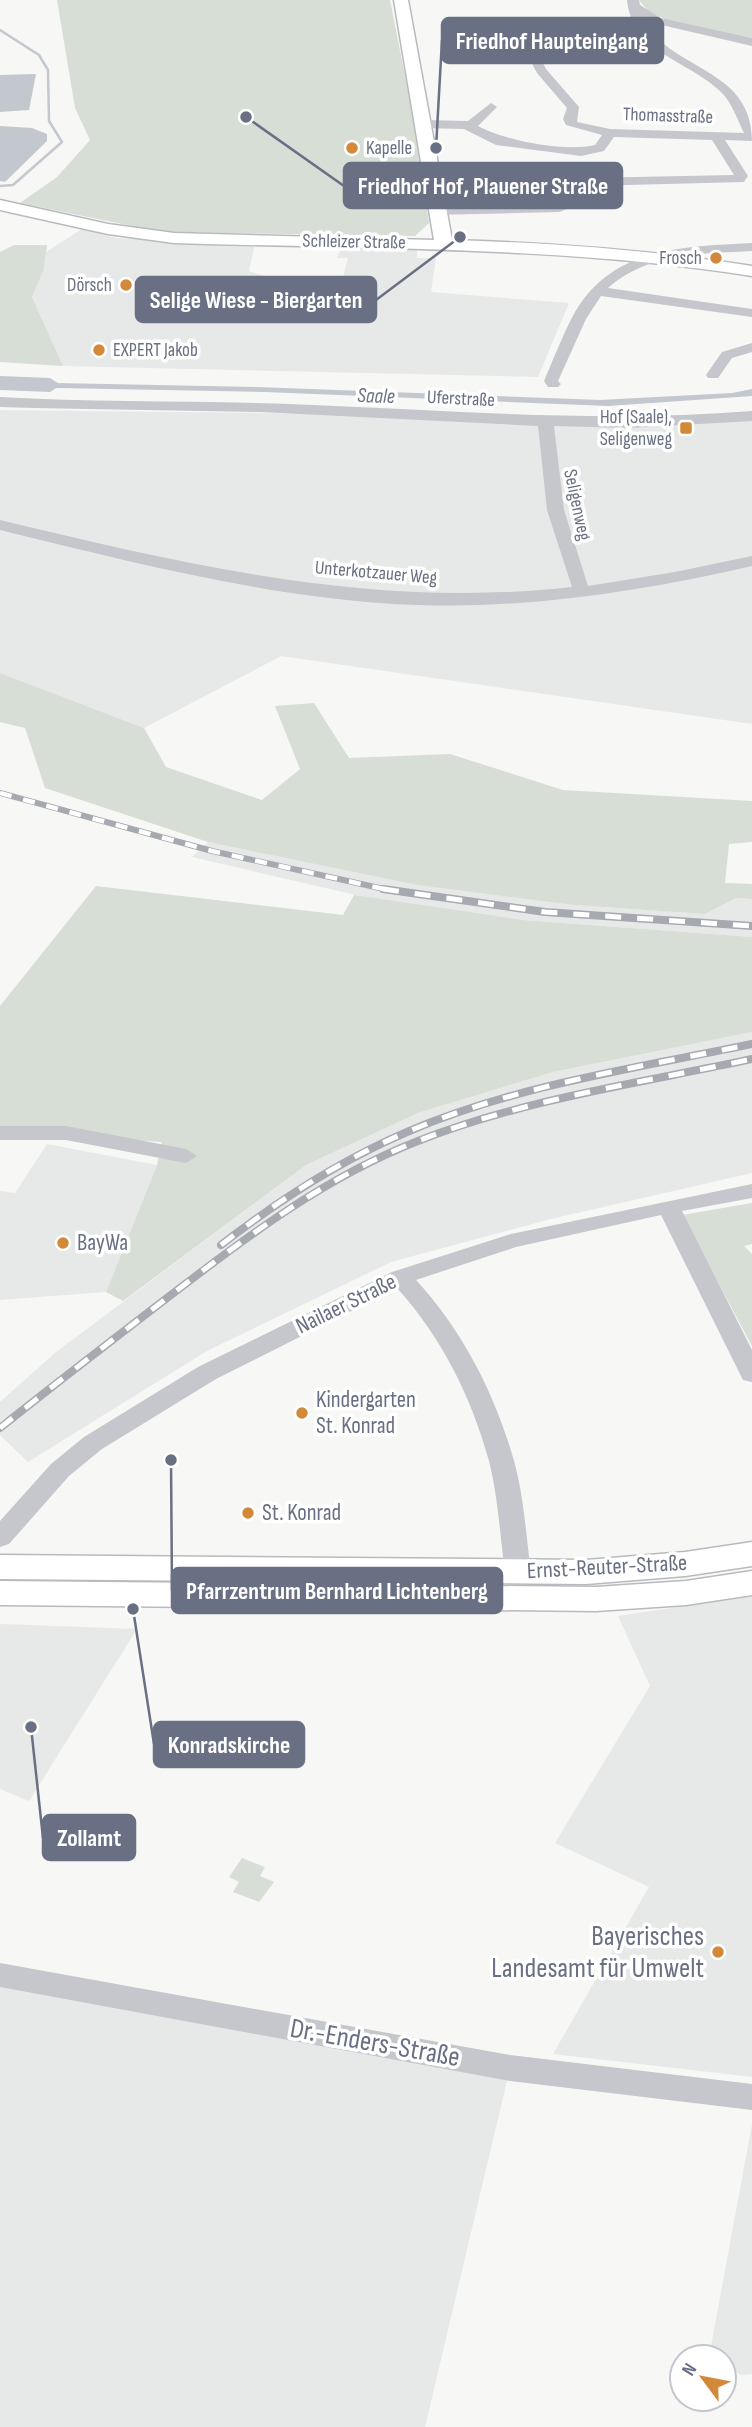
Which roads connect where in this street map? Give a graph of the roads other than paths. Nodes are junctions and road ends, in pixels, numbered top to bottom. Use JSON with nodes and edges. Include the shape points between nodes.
{"nodes":[{"id":1,"x":401,"y":0,"type":"edge"},
{"id":2,"x":633,"y":3,"type":"edge"},
{"id":3,"x":525,"y":40,"type":"dead end"},
{"id":4,"x":752,"y":42,"type":"edge"},
{"id":5,"x":491,"y":107,"type":"dead end"},
{"id":6,"x":422,"y":124,"type":"junction"},
{"id":7,"x":470,"y":126,"type":"junction"},
{"id":8,"x":610,"y":133,"type":"junction"},
{"id":9,"x":752,"y":136,"type":"edge"},
{"id":10,"x":717,"y":137,"type":"junction"},
{"id":11,"x":0,"y":205,"type":"edge"},
{"id":12,"x":442,"y":228,"type":"junction"},
{"id":13,"x":752,"y":247,"type":"edge"},
{"id":14,"x":656,"y":256,"type":"junction"},
{"id":15,"x":752,"y":271,"type":"edge"},
{"id":16,"x":599,"y":291,"type":"junction"},
{"id":17,"x":752,"y":313,"type":"edge"},
{"id":18,"x":752,"y":348,"type":"edge"},
{"id":19,"x":713,"y":375,"type":"dead end"},
{"id":20,"x":552,"y":384,"type":"dead end"},
{"id":21,"x":0,"y":402,"type":"edge"},
{"id":22,"x":752,"y":416,"type":"edge"},
{"id":23,"x":545,"y":422,"type":"junction"},
{"id":24,"x":0,"y":525,"type":"edge"},
{"id":25,"x":752,"y":561,"type":"edge"},
{"id":26,"x":583,"y":593,"type":"junction"},
{"id":27,"x":0,"y":1133,"type":"edge"},
{"id":28,"x":186,"y":1156,"type":"dead end"},
{"id":29,"x":752,"y":1191,"type":"edge"},
{"id":30,"x":668,"y":1206,"type":"junction"},
{"id":31,"x":400,"y":1277,"type":"junction"},
{"id":32,"x":752,"y":1374,"type":"edge"},
{"id":33,"x":0,"y":1538,"type":"edge"},
{"id":34,"x":752,"y":1554,"type":"edge"},
{"id":35,"x":0,"y":1567,"type":"edge"},
{"id":36,"x":518,"y":1572,"type":"junction"},
{"id":37,"x":752,"y":1583,"type":"edge"},
{"id":38,"x":0,"y":1593,"type":"edge"},
{"id":39,"x":0,"y":1975,"type":"edge"},
{"id":40,"x":752,"y":2097,"type":"edge"}],
"edges":[{"from":1,"to":6,"type":"main road"},
{"from":2,"to":4,"type":"street","via":[[638,12],[657,21]]},
{"from":2,"to":9,"type":"street","via":[[635,17],[653,42],[726,89]]},
{"from":3,"to":8,"type":"street","via":[[541,70],[573,107],[572,125]]},
{"from":5,"to":7,"type":"street"},
{"from":6,"to":7,"type":"street","name":"Thomasstraße"},
{"from":6,"to":12,"type":"main road"},
{"from":7,"to":8,"type":"street","name":"Thomasstraße","via":[[496,141],[581,152],[599,148]]},
{"from":8,"to":10,"type":"street","name":"Thomasstraße"},
{"from":9,"to":10,"type":"street","name":"Thomasstraße"},
{"from":10,"to":12,"type":"street","via":[[739,179],[584,182],[568,204],[559,208]]},
{"from":11,"to":12,"type":"main road","name":"Schleizer Straße","via":[[174,238]]},
{"from":12,"to":14,"type":"main road","name":"Schleizer Straße","via":[[500,246]]},
{"from":13,"to":14,"type":"street","name":"Schleizer Straße"},
{"from":14,"to":15,"type":"main road"},
{"from":14,"to":16,"type":"street","via":[[620,270]]},
{"from":16,"to":17,"type":"street"},
{"from":16,"to":20,"type":"street","via":[[584,310]]},
{"from":18,"to":19,"type":"street","via":[[727,355]]},
{"from":21,"to":23,"type":"street","name":"Uferstraße","via":[[69,407],[259,407]]},
{"from":22,"to":23,"type":"street","name":"Uferstraße"},
{"from":23,"to":26,"type":"street","name":"Seligenweg","via":[[556,520]]},
{"from":24,"to":26,"type":"street","name":"Unterkotzauer Weg","via":[[325,592],[441,600]]},
{"from":25,"to":26,"type":"street","name":"Unterkotzauer Weg","via":[[678,579]]},
{"from":27,"to":28,"type":"street","via":[[66,1133]]},
{"from":29,"to":30,"type":"street","name":"Nailaer Straße"},
{"from":30,"to":31,"type":"street","name":"Nailaer Straße","via":[[512,1241]]},
{"from":30,"to":32,"type":"street"},
{"from":31,"to":33,"type":"street","name":"Nailaer Straße","via":[[207,1373],[93,1443],[61,1470]]},
{"from":31,"to":36,"type":"street","via":[[437,1318],[480,1396],[502,1463]]},
{"from":34,"to":36,"type":"main road","name":"Ernst-Reuter-Straße","via":[[586,1572]]},
{"from":35,"to":36,"type":"main road","name":"Ernst-Reuter-Straße"},
{"from":37,"to":38,"type":"main road","name":"Ernst-Reuter-Straße","via":[[687,1593],[519,1600]]},
{"from":39,"to":40,"type":"street","name":"Dr.-Enders-Straße","via":[[510,2068]]}]}
